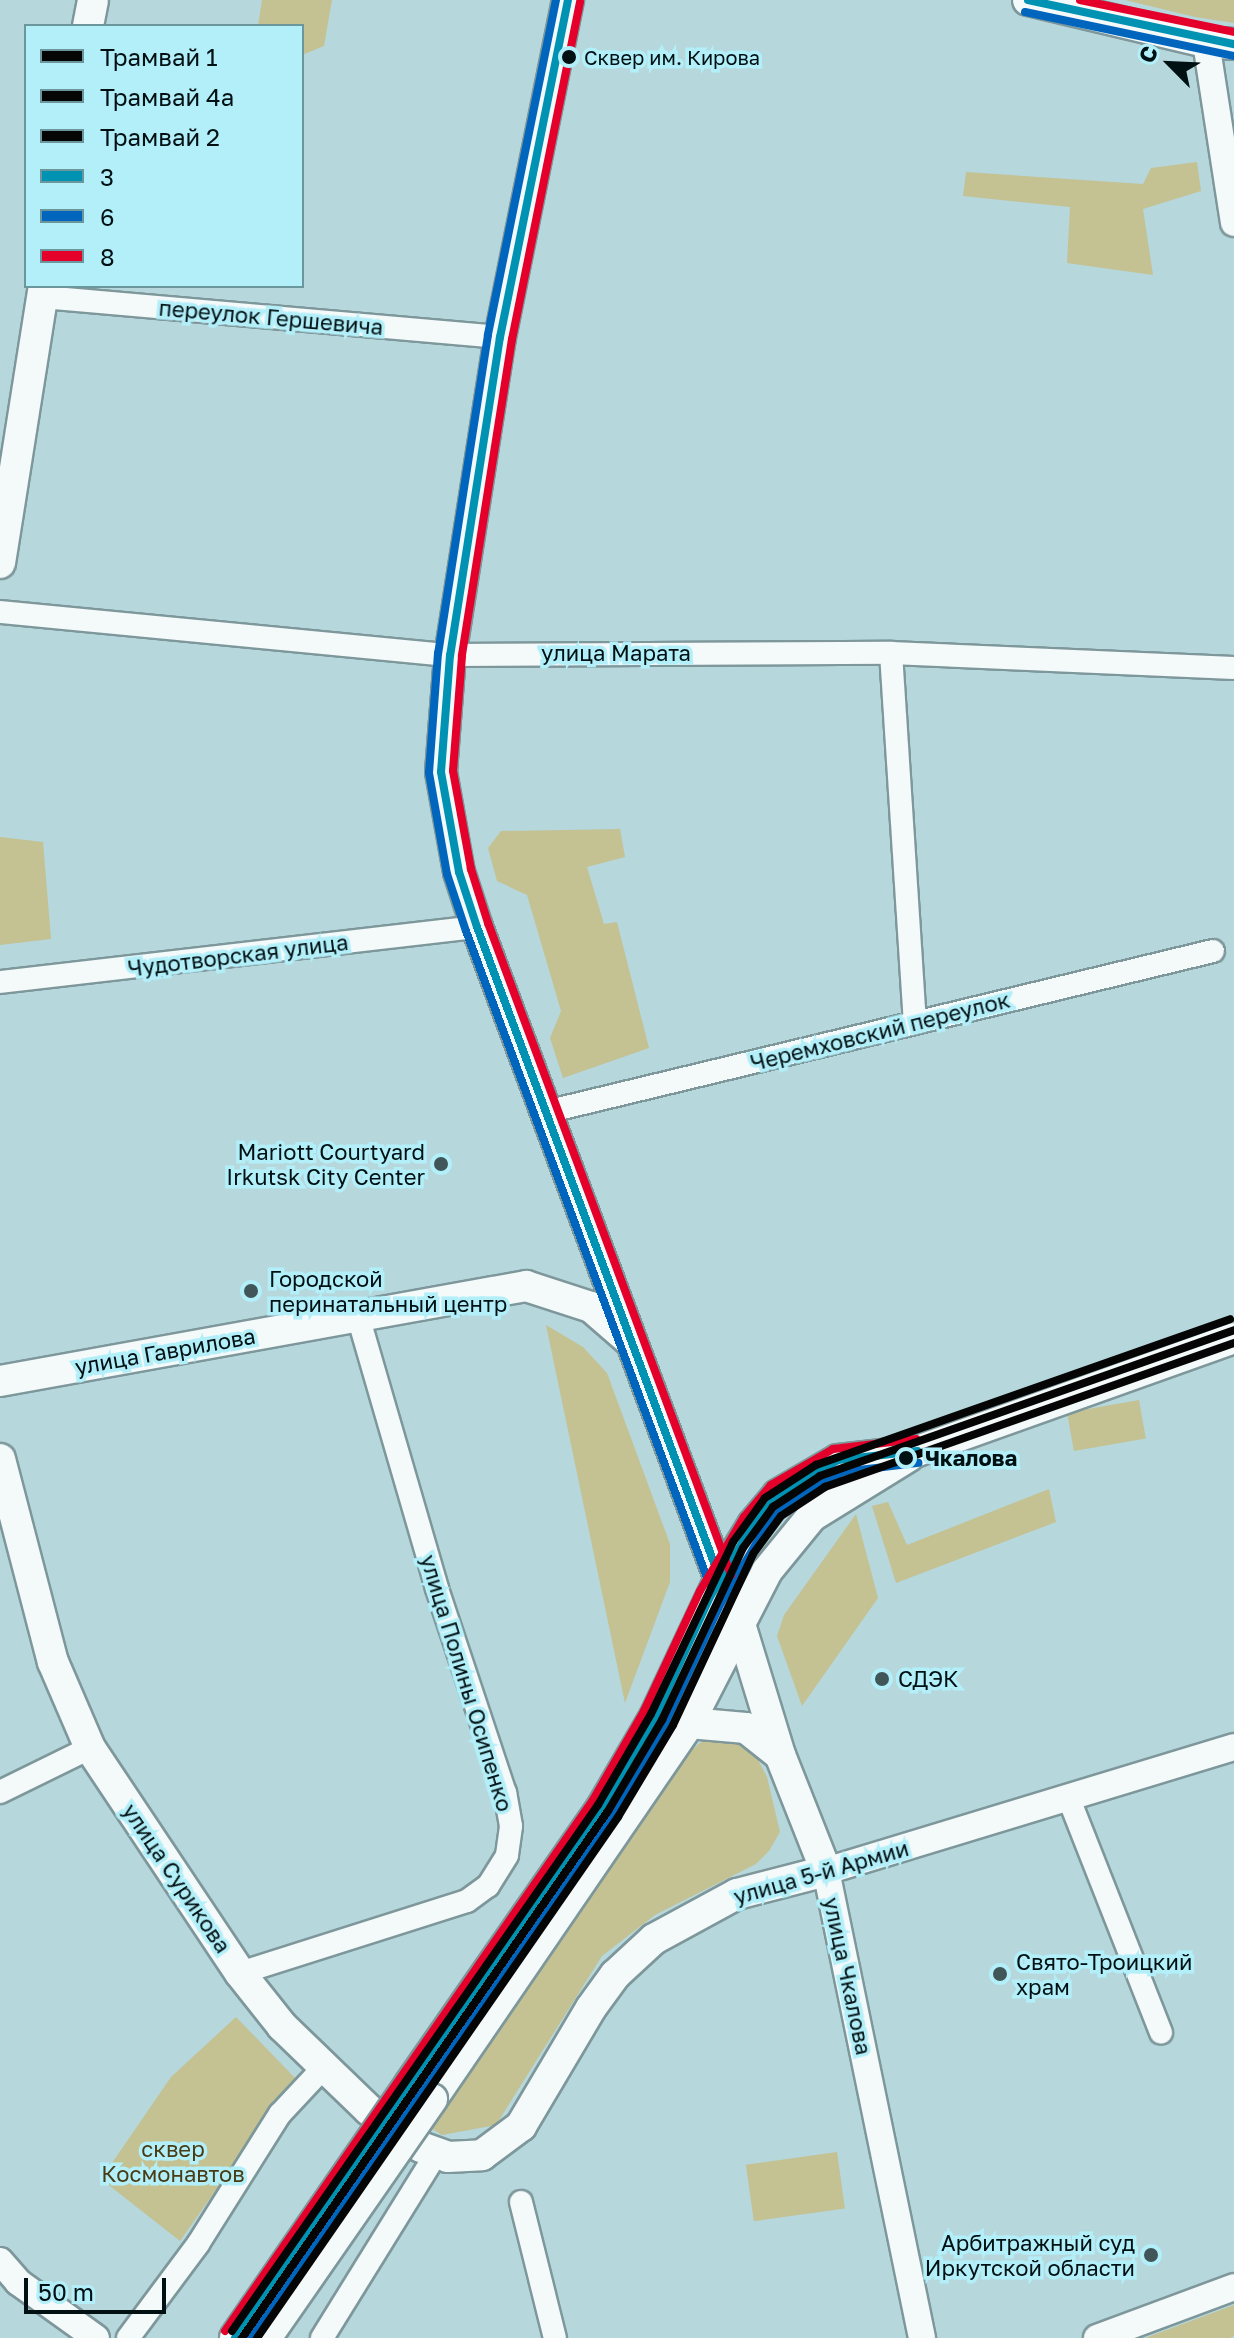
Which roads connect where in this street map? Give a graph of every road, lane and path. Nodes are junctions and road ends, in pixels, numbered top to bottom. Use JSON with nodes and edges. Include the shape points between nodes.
{"nodes":[{"id":1,"x":93,"y":0,"type":"edge"},
{"id":2,"x":568,"y":0,"type":"edge"},
{"id":3,"x":1028,"y":0,"type":"edge"},
{"id":4,"x":88,"y":24,"type":"edge"},
{"id":5,"x":1220,"y":43,"type":"edge"},
{"id":6,"x":1234,"y":223,"type":"edge"},
{"id":7,"x":43,"y":291,"type":"edge"},
{"id":8,"x":500,"y":337,"type":"junction"},
{"id":9,"x":0,"y":563,"type":"edge"},
{"id":10,"x":0,"y":612,"type":"edge"},
{"id":11,"x":891,"y":653,"type":"junction"},
{"id":12,"x":450,"y":655,"type":"junction"},
{"id":13,"x":1234,"y":668,"type":"edge"},
{"id":14,"x":477,"y":927,"type":"junction"},
{"id":15,"x":1213,"y":951,"type":"dead end"},
{"id":16,"x":0,"y":982,"type":"edge"},
{"id":17,"x":915,"y":1022,"type":"junction"},
{"id":18,"x":546,"y":1112,"type":"junction"},
{"id":19,"x":358,"y":1316,"type":"junction"},
{"id":20,"x":1234,"y":1338,"type":"edge"},
{"id":21,"x":639,"y":1353,"type":"junction"},
{"id":22,"x":0,"y":1381,"type":"edge"},
{"id":23,"x":917,"y":1451,"type":"junction"},
{"id":24,"x":0,"y":1459,"type":"edge"},
{"id":25,"x":720,"y":1579,"type":"junction"},
{"id":26,"x":740,"y":1624,"type":"junction"},
{"id":27,"x":726,"y":1651,"type":"junction"},
{"id":28,"x":689,"y":1723,"type":"junction"},
{"id":29,"x":1234,"y":1747,"type":"edge"},
{"id":30,"x":90,"y":1748,"type":"junction"},
{"id":31,"x":780,"y":1755,"type":"junction"},
{"id":32,"x":0,"y":1792,"type":"edge"},
{"id":33,"x":1069,"y":1799,"type":"junction"},
{"id":34,"x":826,"y":1871,"type":"junction"},
{"id":35,"x":240,"y":1973,"type":"junction"},
{"id":36,"x":1161,"y":2032,"type":"dead end"},
{"id":37,"x":322,"y":2069,"type":"junction"},
{"id":38,"x":421,"y":2092,"type":"junction"},
{"id":39,"x":508,"y":2139,"type":"joint"},
{"id":40,"x":436,"y":2154,"type":"junction"},
{"id":41,"x":521,"y":2202,"type":"dead end"},
{"id":42,"x":0,"y":2261,"type":"edge"},
{"id":43,"x":1234,"y":2287,"type":"edge"},
{"id":44,"x":96,"y":2338,"type":"edge"},
{"id":45,"x":128,"y":2338,"type":"edge"},
{"id":46,"x":235,"y":2338,"type":"edge"},
{"id":47,"x":266,"y":2338,"type":"edge"},
{"id":48,"x":322,"y":2338,"type":"edge"},
{"id":49,"x":555,"y":2338,"type":"edge"},
{"id":50,"x":922,"y":2338,"type":"edge"},
{"id":51,"x":1097,"y":2338,"type":"edge"}],
"edges":[{"from":1,"to":4,"type":"main road"},
{"from":2,"to":8,"type":"main road"},
{"from":3,"to":5,"type":"main road"},
{"from":5,"to":6,"type":"street"},
{"from":7,"to":8,"type":"street","name":"переулок Гершевича"},
{"from":7,"to":9,"type":"main road"},
{"from":8,"to":12,"type":"main road"},
{"from":10,"to":12,"type":"street","name":"улица Марата"},
{"from":11,"to":12,"type":"street","name":"улица Марата"},
{"from":11,"to":13,"type":"street","name":"улица Марата"},
{"from":11,"to":17,"type":"street"},
{"from":12,"to":14,"type":"main road","via":[[441,772],[459,872]]},
{"from":14,"to":16,"type":"street","name":"Чудотворская улица"},
{"from":14,"to":18,"type":"main road"},
{"from":15,"to":17,"type":"street","name":"Черемховский переулок"},
{"from":17,"to":18,"type":"street","name":"Черемховский переулок"},
{"from":18,"to":21,"type":"main road"},
{"from":19,"to":21,"type":"main road","name":"улица Гаврилова","via":[[526,1286],[591,1307],[618,1326]]},
{"from":19,"to":22,"type":"main road","name":"улица Гаврилова"},
{"from":19,"to":35,"type":"street","name":"улица Полины Осипенко","via":[[437,1588],[505,1793],[511,1826],[507,1855],[488,1886],[467,1901]]},
{"from":20,"to":23,"type":"main road"},
{"from":21,"to":25,"type":"main road"},
{"from":23,"to":25,"type":"main road","via":[[838,1460],[808,1475],[778,1495]]},
{"from":23,"to":26,"type":"main road","via":[[812,1516],[767,1571]]},
{"from":24,"to":30,"type":"main road","name":"улица Сурикова","via":[[53,1662]]},
{"from":25,"to":27,"type":"main road","via":[[730,1626]]},
{"from":25,"to":38,"type":"main road","via":[[655,1717]]},
{"from":26,"to":27,"type":"main road"},
{"from":26,"to":31,"type":"main road","name":"улица Чкалова"},
{"from":27,"to":28,"type":"main road"},
{"from":28,"to":31,"type":"main road","via":[[746,1728]]},
{"from":28,"to":38,"type":"main road"},
{"from":29,"to":33,"type":"street","name":"улица 5-й Армии"},
{"from":30,"to":32,"type":"street"},
{"from":30,"to":35,"type":"main road","name":"улица Сурикова"},
{"from":31,"to":34,"type":"main road","name":"улица Чкалова"},
{"from":33,"to":34,"type":"street","name":"улица 5-й Армии"},
{"from":33,"to":36,"type":"street"},
{"from":34,"to":39,"type":"main road","name":"улица 5-й Армии","via":[[737,1894],[654,1939],[615,1975],[538,2103]]},
{"from":34,"to":50,"type":"street","name":"улица Чкалова"},
{"from":35,"to":37,"type":"main road","name":"улица Сурикова"},
{"from":37,"to":40,"type":"main road","name":"улица Сурикова","via":[[401,2135]]},
{"from":37,"to":45,"type":"street","via":[[280,2114],[198,2244]]},
{"from":38,"to":46,"type":"main road","bridge":true},
{"from":38,"to":47,"type":"main road","bridge":true},
{"from":39,"to":40,"type":"main road","name":"улица Сурикова","via":[[482,2155]]},
{"from":40,"to":48,"type":"street"},
{"from":41,"to":49,"type":"street"},
{"from":42,"to":44,"type":"street","via":[[18,2282]]},
{"from":43,"to":51,"type":"street"}]}
